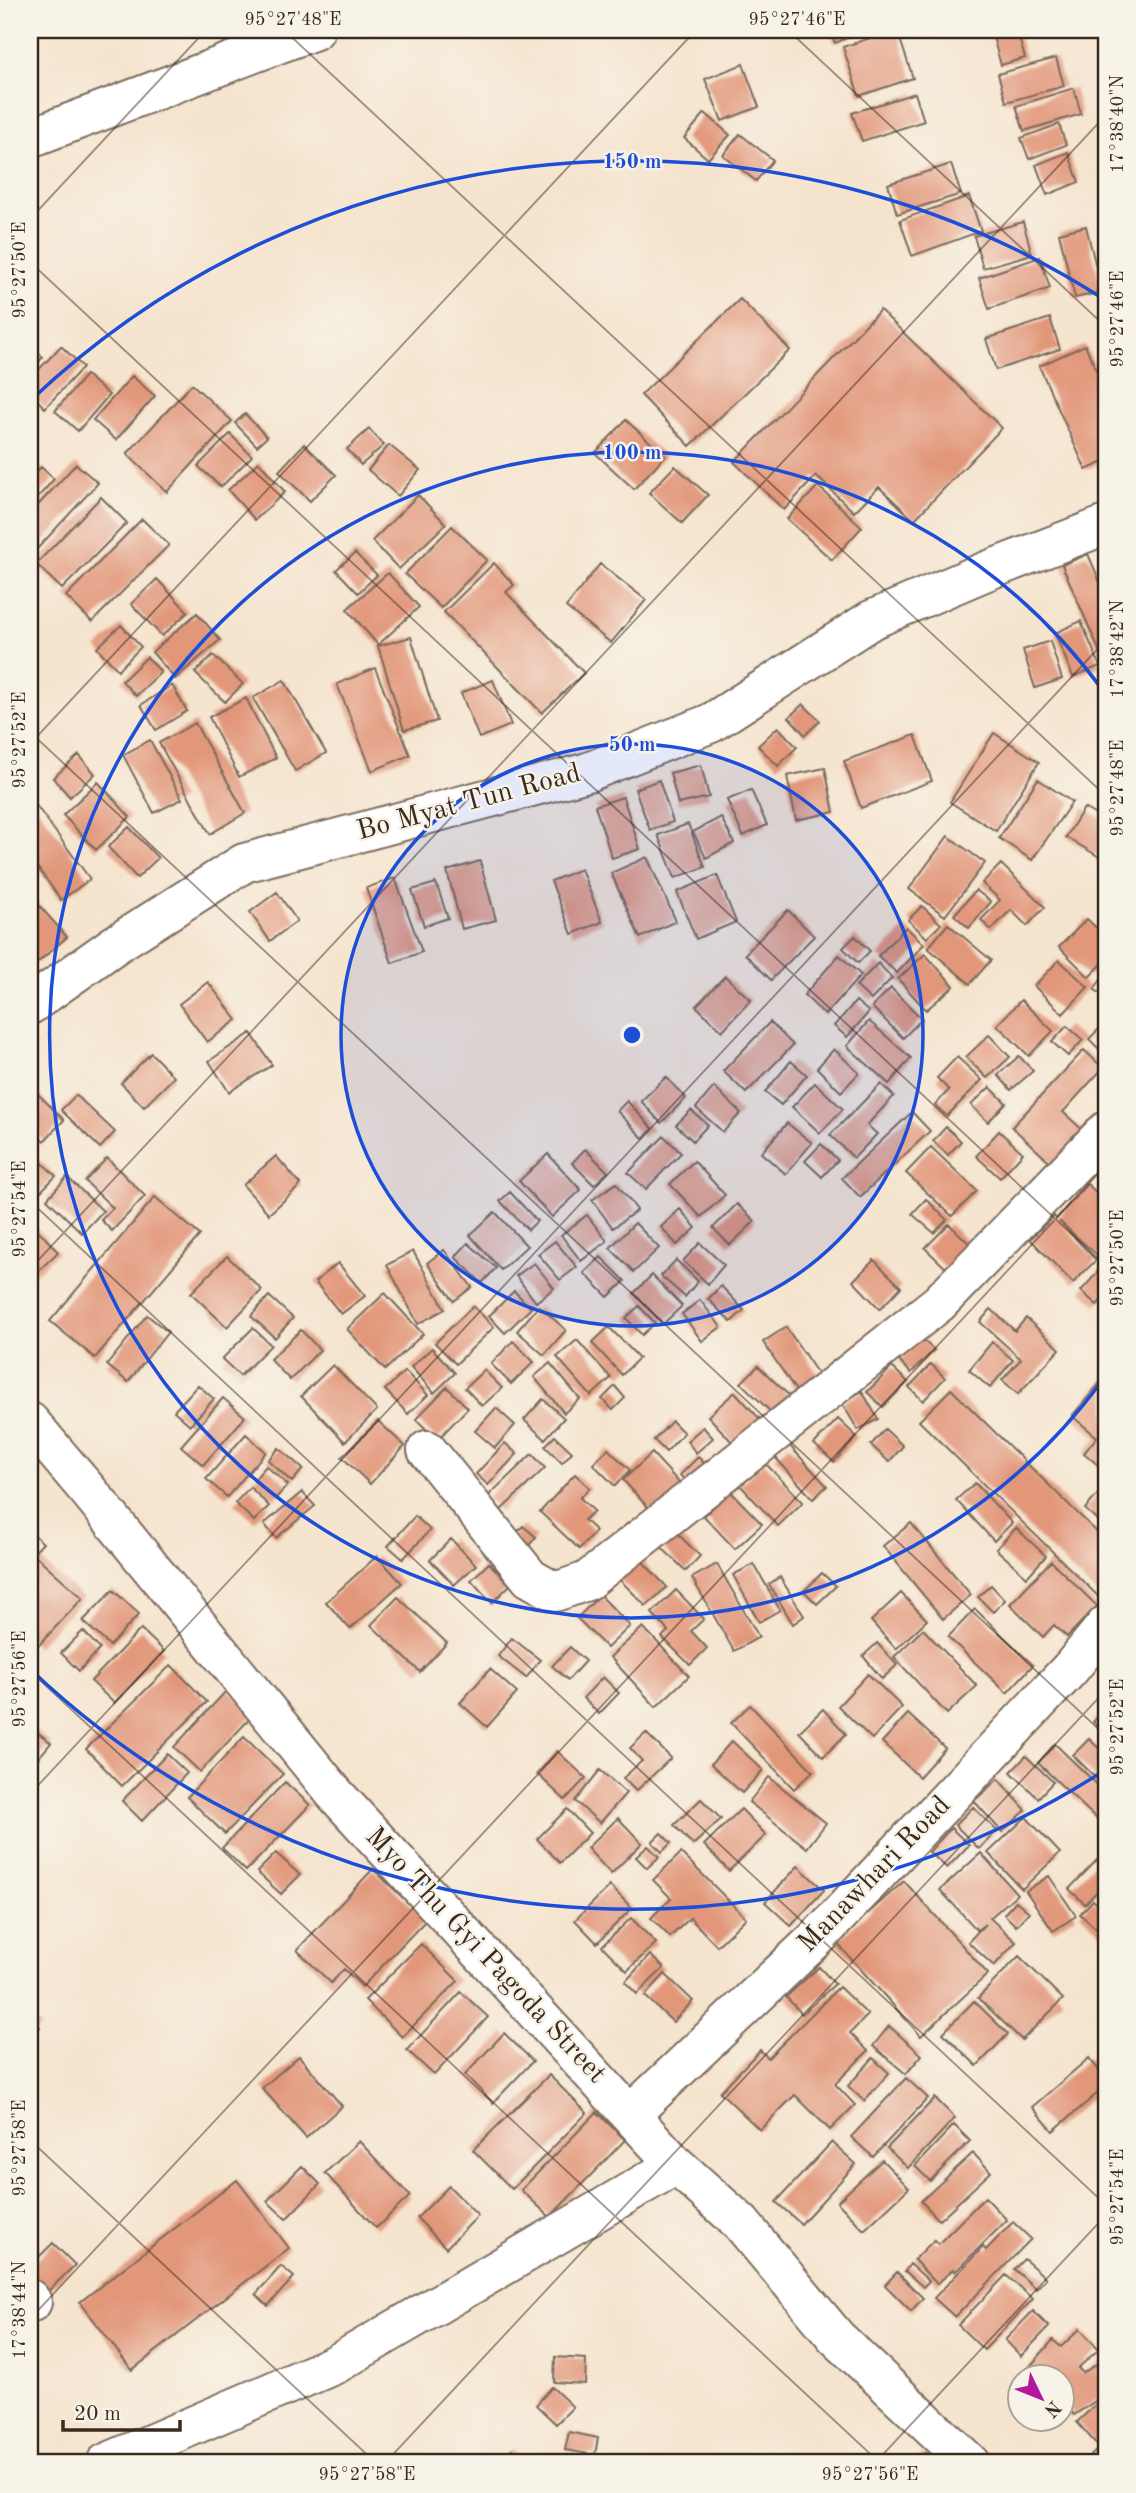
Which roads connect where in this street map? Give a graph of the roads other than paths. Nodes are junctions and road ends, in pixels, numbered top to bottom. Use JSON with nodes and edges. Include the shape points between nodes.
{"nodes":[{"id":1,"x":315,"y":30,"type":"edge"},
{"id":2,"x":30,"y":138,"type":"edge"},
{"id":3,"x":1106,"y":525,"type":"edge"},
{"id":4,"x":30,"y":1005,"type":"edge"},
{"id":5,"x":1106,"y":1131,"type":"edge"},
{"id":6,"x":30,"y":1422,"type":"edge"},
{"id":7,"x":427,"y":1450,"type":"dead end"},
{"id":8,"x":1106,"y":1625,"type":"edge"},
{"id":9,"x":631,"y":2114,"type":"junction"},
{"id":10,"x":676,"y":2165,"type":"junction"},
{"id":11,"x":106,"y":2463,"type":"edge"},
{"id":12,"x":970,"y":2463,"type":"edge"}],
"edges":[{"from":1,"to":2,"type":"street"},
{"from":3,"to":4,"type":"street","name":"Bo Myat Tun Road","via":[[872,620],[711,723],[588,772],[244,863]]},
{"from":5,"to":7,"type":"street","via":[[939,1303],[587,1581],[555,1592],[530,1578]]},
{"from":6,"to":9,"type":"street","name":"Myo Thu Gyi Pagoda Street","via":[[335,1794]]},
{"from":8,"to":9,"type":"street","name":"Manawhari Road","via":[[819,1936]]},
{"from":9,"to":10,"type":"street","name":"Myo Thu Gyi Pagoda Street"},
{"from":10,"to":11,"type":"street","via":[[336,2364]]},
{"from":10,"to":12,"type":"street","name":"Myo Thu Gyi Pagoda Street","via":[[741,2223],[836,2337]]}]}
